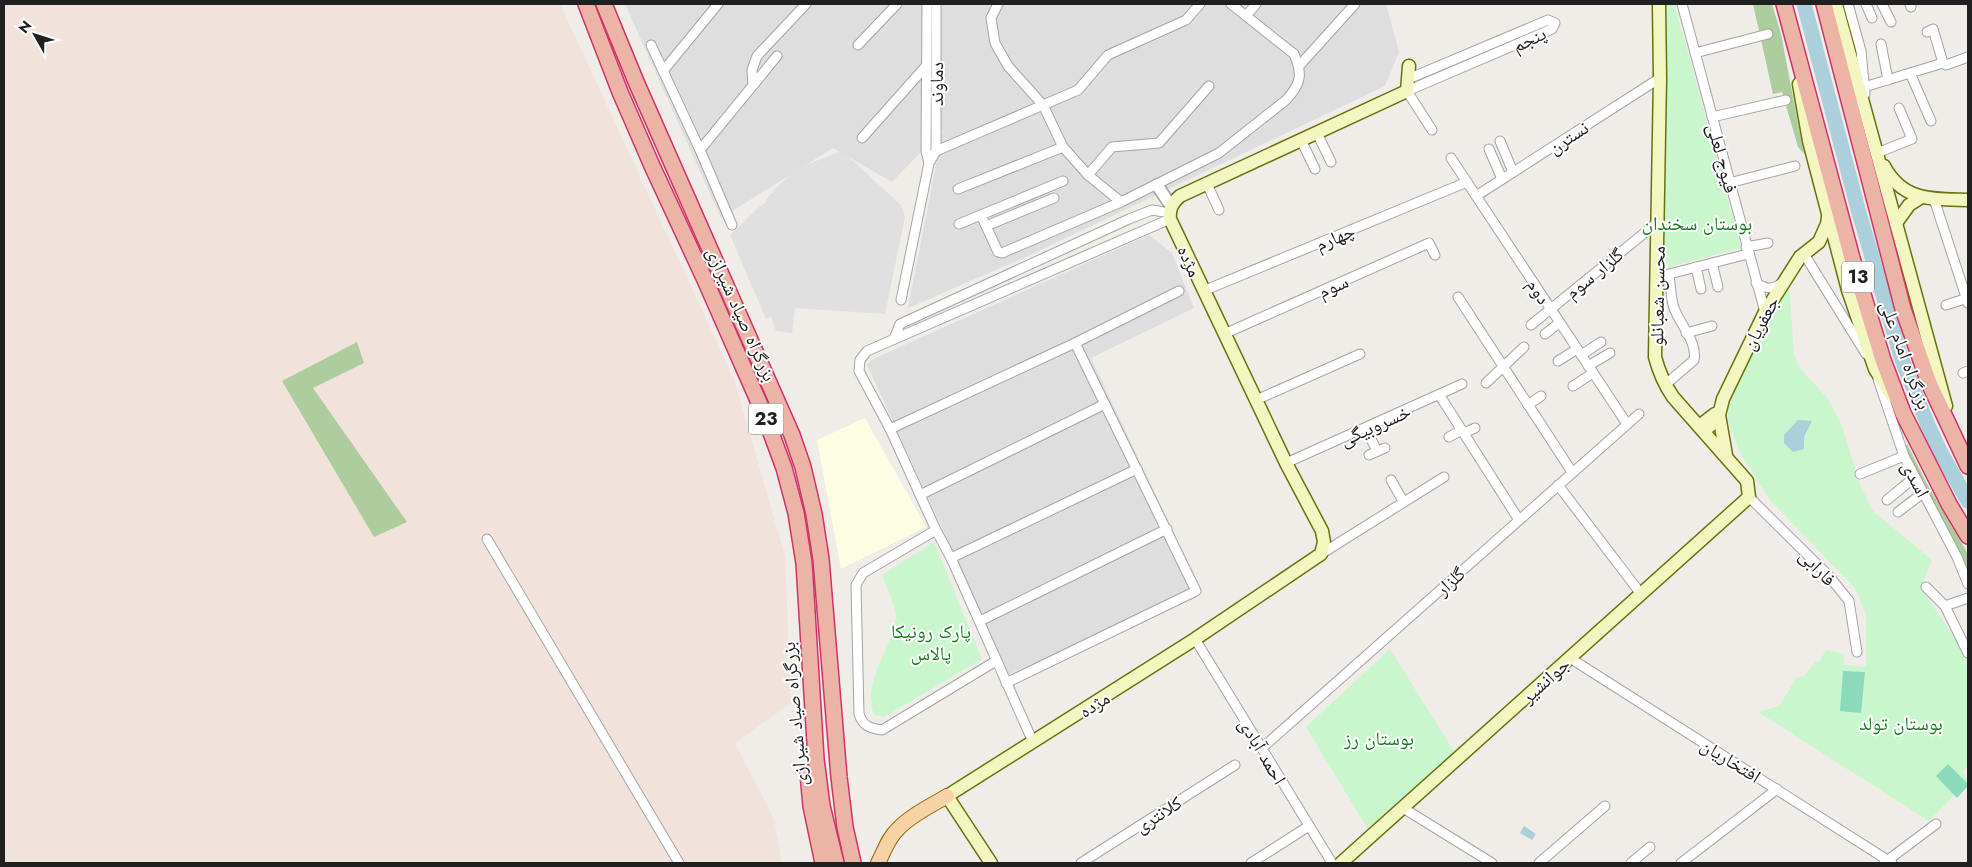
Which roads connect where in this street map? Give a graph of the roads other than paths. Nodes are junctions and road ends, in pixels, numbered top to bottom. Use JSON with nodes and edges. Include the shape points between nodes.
{"nodes":[{"id":1,"x":579,"y":4,"type":"edge"},
{"id":2,"x":586,"y":4,"type":"edge"},
{"id":3,"x":604,"y":4,"type":"edge"},
{"id":4,"x":718,"y":4,"type":"edge"},
{"id":5,"x":806,"y":4,"type":"edge"},
{"id":6,"x":898,"y":4,"type":"edge"},
{"id":7,"x":927,"y":4,"type":"edge"},
{"id":8,"x":936,"y":4,"type":"edge"},
{"id":9,"x":998,"y":4,"type":"edge"},
{"id":10,"x":1200,"y":4,"type":"edge"},
{"id":11,"x":1231,"y":4,"type":"edge"},
{"id":12,"x":1256,"y":4,"type":"edge"},
{"id":13,"x":1355,"y":4,"type":"edge"},
{"id":14,"x":1659,"y":4,"type":"edge"},
{"id":15,"x":1682,"y":4,"type":"edge"},
{"id":16,"x":1824,"y":4,"type":"edge"},
{"id":17,"x":1836,"y":4,"type":"edge"},
{"id":18,"x":1866,"y":4,"type":"edge"},
{"id":19,"x":1882,"y":4,"type":"edge"},
{"id":20,"x":1850,"y":5,"type":"edge"},
{"id":21,"x":1786,"y":10,"type":"edge"},
{"id":22,"x":1246,"y":16,"type":"junction"},
{"id":23,"x":1872,"y":18,"type":"dead end"},
{"id":24,"x":1891,"y":22,"type":"dead end"},
{"id":25,"x":1934,"y":28,"type":"dead end"},
{"id":26,"x":1768,"y":34,"type":"dead end"},
{"id":27,"x":1881,"y":44,"type":"dead end"},
{"id":28,"x":858,"y":45,"type":"dead end"},
{"id":29,"x":651,"y":46,"type":"dead end"},
{"id":30,"x":1695,"y":52,"type":"junction"},
{"id":31,"x":777,"y":56,"type":"dead end"},
{"id":32,"x":1968,"y":57,"type":"edge"},
{"id":33,"x":1943,"y":63,"type":"junction"},
{"id":34,"x":926,"y":66,"type":"junction"},
{"id":35,"x":1299,"y":66,"type":"junction"},
{"id":36,"x":1409,"y":66,"type":"dead end"},
{"id":37,"x":663,"y":71,"type":"junction"},
{"id":38,"x":1910,"y":74,"type":"junction"},
{"id":39,"x":1660,"y":78,"type":"junction"},
{"id":40,"x":1888,"y":80,"type":"junction"},
{"id":41,"x":754,"y":85,"type":"junction"},
{"id":42,"x":1408,"y":85,"type":"junction"},
{"id":43,"x":1209,"y":86,"type":"dead end"},
{"id":44,"x":1864,"y":87,"type":"junction"},
{"id":45,"x":620,"y":92,"type":"junction"},
{"id":46,"x":1786,"y":100,"type":"dead end"},
{"id":47,"x":1043,"y":105,"type":"junction"},
{"id":48,"x":1899,"y":108,"type":"dead end"},
{"id":49,"x":1866,"y":115,"type":"junction"},
{"id":50,"x":1712,"y":117,"type":"junction"},
{"id":51,"x":1931,"y":122,"type":"dead end"},
{"id":52,"x":1432,"y":130,"type":"dead end"},
{"id":53,"x":1317,"y":133,"type":"junction"},
{"id":54,"x":862,"y":138,"type":"dead end"},
{"id":55,"x":1301,"y":140,"type":"junction"},
{"id":56,"x":1500,"y":141,"type":"dead end"},
{"id":57,"x":1064,"y":148,"type":"junction"},
{"id":58,"x":1489,"y":149,"type":"dead end"},
{"id":59,"x":700,"y":150,"type":"junction"},
{"id":60,"x":936,"y":151,"type":"junction"},
{"id":61,"x":1876,"y":153,"type":"junction"},
{"id":62,"x":1451,"y":158,"type":"dead end"},
{"id":63,"x":1331,"y":162,"type":"dead end"},
{"id":64,"x":929,"y":163,"type":"junction"},
{"id":65,"x":1794,"y":166,"type":"dead end"},
{"id":66,"x":1315,"y":169,"type":"dead end"},
{"id":67,"x":1513,"y":172,"type":"junction"},
{"id":68,"x":1088,"y":175,"type":"junction"},
{"id":69,"x":1502,"y":179,"type":"junction"},
{"id":70,"x":1063,"y":181,"type":"dead end"},
{"id":71,"x":1467,"y":182,"type":"junction"},
{"id":72,"x":1729,"y":183,"type":"junction"},
{"id":73,"x":1157,"y":184,"type":"junction"},
{"id":74,"x":1207,"y":184,"type":"junction"},
{"id":75,"x":958,"y":190,"type":"dead end"},
{"id":76,"x":1476,"y":196,"type":"junction"},
{"id":77,"x":1054,"y":198,"type":"dead end"},
{"id":78,"x":1920,"y":198,"type":"junction"},
{"id":79,"x":1934,"y":199,"type":"junction"},
{"id":80,"x":1968,"y":200,"type":"edge"},
{"id":81,"x":1121,"y":202,"type":"junction"},
{"id":82,"x":1219,"y":210,"type":"dead end"},
{"id":83,"x":1170,"y":213,"type":"junction"},
{"id":84,"x":981,"y":214,"type":"junction"},
{"id":85,"x":1829,"y":215,"type":"junction"},
{"id":86,"x":1658,"y":222,"type":"junction"},
{"id":87,"x":1896,"y":223,"type":"junction"},
{"id":88,"x":959,"y":224,"type":"dead end"},
{"id":89,"x":732,"y":225,"type":"dead end"},
{"id":90,"x":986,"y":226,"type":"junction"},
{"id":91,"x":1819,"y":242,"type":"junction"},
{"id":92,"x":1768,"y":243,"type":"dead end"},
{"id":93,"x":1747,"y":250,"type":"junction"},
{"id":94,"x":1804,"y":254,"type":"junction"},
{"id":95,"x":1435,"y":256,"type":"dead end"},
{"id":96,"x":1840,"y":260,"type":"junction"},
{"id":97,"x":1712,"y":263,"type":"junction"},
{"id":98,"x":1696,"y":267,"type":"junction"},
{"id":99,"x":1756,"y":283,"type":"junction"},
{"id":100,"x":1782,"y":283,"type":"junction"},
{"id":101,"x":1718,"y":287,"type":"dead end"},
{"id":102,"x":1701,"y":289,"type":"dead end"},
{"id":103,"x":1179,"y":291,"type":"dead end"},
{"id":104,"x":1204,"y":291,"type":"junction"},
{"id":105,"x":1458,"y":297,"type":"dead end"},
{"id":106,"x":901,"y":300,"type":"dead end"},
{"id":107,"x":1968,"y":300,"type":"edge"},
{"id":108,"x":1946,"y":305,"type":"dead end"},
{"id":109,"x":1550,"y":309,"type":"junction"},
{"id":110,"x":1765,"y":312,"type":"junction"},
{"id":111,"x":1559,"y":323,"type":"junction"},
{"id":112,"x":1531,"y":325,"type":"dead end"},
{"id":113,"x":1712,"y":326,"type":"dead end"},
{"id":114,"x":1686,"y":333,"type":"junction"},
{"id":115,"x":1224,"y":334,"type":"junction"},
{"id":116,"x":1544,"y":334,"type":"dead end"},
{"id":117,"x":894,"y":339,"type":"junction"},
{"id":118,"x":1601,"y":342,"type":"dead end"},
{"id":119,"x":1075,"y":343,"type":"junction"},
{"id":120,"x":1524,"y":347,"type":"dead end"},
{"id":121,"x":1579,"y":352,"type":"junction"},
{"id":122,"x":1610,"y":352,"type":"dead end"},
{"id":123,"x":1360,"y":354,"type":"dead end"},
{"id":124,"x":1558,"y":361,"type":"dead end"},
{"id":125,"x":1503,"y":367,"type":"junction"},
{"id":126,"x":1875,"y":369,"type":"junction"},
{"id":127,"x":1590,"y":370,"type":"junction"},
{"id":128,"x":1486,"y":383,"type":"dead end"},
{"id":129,"x":1462,"y":384,"type":"dead end"},
{"id":130,"x":1665,"y":385,"type":"junction"},
{"id":131,"x":1573,"y":386,"type":"dead end"},
{"id":132,"x":1440,"y":396,"type":"junction"},
{"id":133,"x":1541,"y":396,"type":"dead end"},
{"id":134,"x":1256,"y":400,"type":"junction"},
{"id":135,"x":1105,"y":404,"type":"junction"},
{"id":136,"x":1528,"y":405,"type":"junction"},
{"id":137,"x":1903,"y":413,"type":"junction"},
{"id":138,"x":1639,"y":414,"type":"dead end"},
{"id":139,"x":1718,"y":415,"type":"junction"},
{"id":140,"x":1627,"y":424,"type":"junction"},
{"id":141,"x":890,"y":428,"type":"junction"},
{"id":142,"x":1475,"y":428,"type":"dead end"},
{"id":143,"x":1702,"y":428,"type":"junction"},
{"id":144,"x":1366,"y":429,"type":"junction"},
{"id":145,"x":1463,"y":431,"type":"junction"},
{"id":146,"x":1449,"y":437,"type":"dead end"},
{"id":147,"x":1957,"y":444,"type":"junction"},
{"id":148,"x":1377,"y":451,"type":"dead end"},
{"id":149,"x":1726,"y":455,"type":"junction"},
{"id":150,"x":1904,"y":456,"type":"junction"},
{"id":151,"x":1286,"y":463,"type":"junction"},
{"id":152,"x":1968,"y":466,"type":"edge"},
{"id":153,"x":1137,"y":469,"type":"junction"},
{"id":154,"x":1572,"y":472,"type":"junction"},
{"id":155,"x":1860,"y":474,"type":"dead end"},
{"id":156,"x":1444,"y":476,"type":"dead end"},
{"id":157,"x":1915,"y":477,"type":"junction"},
{"id":158,"x":1391,"y":480,"type":"dead end"},
{"id":159,"x":1558,"y":485,"type":"junction"},
{"id":160,"x":1924,"y":493,"type":"junction"},
{"id":161,"x":920,"y":495,"type":"junction"},
{"id":162,"x":1749,"y":497,"type":"junction"},
{"id":163,"x":1886,"y":500,"type":"dead end"},
{"id":164,"x":1402,"y":501,"type":"junction"},
{"id":165,"x":1898,"y":512,"type":"dead end"},
{"id":166,"x":1519,"y":520,"type":"junction"},
{"id":167,"x":1167,"y":529,"type":"junction"},
{"id":168,"x":936,"y":530,"type":"junction"},
{"id":169,"x":1968,"y":536,"type":"edge"},
{"id":170,"x":487,"y":539,"type":"dead end"},
{"id":171,"x":1321,"y":554,"type":"junction"},
{"id":172,"x":951,"y":558,"type":"junction"},
{"id":173,"x":1968,"y":584,"type":"edge"},
{"id":174,"x":1926,"y":587,"type":"dead end"},
{"id":175,"x":1641,"y":594,"type":"junction"},
{"id":176,"x":1968,"y":598,"type":"edge"},
{"id":177,"x":1945,"y":606,"type":"junction"},
{"id":178,"x":980,"y":621,"type":"junction"},
{"id":179,"x":1195,"y":639,"type":"junction"},
{"id":180,"x":1858,"y":652,"type":"dead end"},
{"id":181,"x":1968,"y":653,"type":"edge"},
{"id":182,"x":1570,"y":658,"type":"junction"},
{"id":183,"x":996,"y":662,"type":"junction"},
{"id":184,"x":1006,"y":683,"type":"junction"},
{"id":185,"x":811,"y":694,"type":"junction"},
{"id":186,"x":1033,"y":742,"type":"junction"},
{"id":187,"x":1262,"y":748,"type":"junction"},
{"id":188,"x":1235,"y":765,"type":"dead end"},
{"id":189,"x":1777,"y":789,"type":"junction"},
{"id":190,"x":947,"y":796,"type":"junction"},
{"id":191,"x":1605,"y":806,"type":"dead end"},
{"id":192,"x":1403,"y":808,"type":"junction"},
{"id":193,"x":1936,"y":824,"type":"dead end"},
{"id":194,"x":1309,"y":826,"type":"junction"},
{"id":195,"x":1650,"y":847,"type":"dead end"},
{"id":196,"x":987,"y":862,"type":"edge"},
{"id":197,"x":1888,"y":862,"type":"edge"},
{"id":198,"x":679,"y":863,"type":"edge"},
{"id":199,"x":823,"y":863,"type":"edge"},
{"id":200,"x":836,"y":863,"type":"edge"},
{"id":201,"x":853,"y":863,"type":"edge"},
{"id":202,"x":878,"y":863,"type":"edge"},
{"id":203,"x":1082,"y":863,"type":"edge"},
{"id":204,"x":1251,"y":863,"type":"edge"},
{"id":205,"x":1332,"y":863,"type":"edge"},
{"id":206,"x":1341,"y":863,"type":"edge"},
{"id":207,"x":1492,"y":863,"type":"edge"},
{"id":208,"x":1539,"y":863,"type":"edge"},
{"id":209,"x":1631,"y":863,"type":"edge"},
{"id":210,"x":1681,"y":863,"type":"edge"}],
"edges":[{"from":1,"to":45,"type":"highway"},
{"from":2,"to":45,"type":"highway","name":"بزرگراه صیاد شیرازی","number":"23"},
{"from":3,"to":201,"type":"highway","name":"بزرگراه صیاد شیرازی","number":"23","via":[[792,435],[803,467],[821,559],[840,785]]},
{"from":4,"to":37,"type":"street"},
{"from":5,"to":41,"type":"street","via":[[757,56],[752,70]]},
{"from":6,"to":28,"type":"street"},
{"from":7,"to":34,"type":"street","name":"دماوند"},
{"from":8,"to":60,"type":"street","name":"دماوند"},
{"from":9,"to":47,"type":"street","via":[[991,18],[994,43],[1008,66]]},
{"from":10,"to":47,"type":"street","via":[[1186,20],[1108,55],[1078,90]]},
{"from":11,"to":22,"type":"street"},
{"from":12,"to":22,"type":"street"},
{"from":13,"to":35,"type":"street"},
{"from":14,"to":39,"type":"main road","name":"محسن شعبانلو"},
{"from":15,"to":30,"type":"street","name":"فیوج لعلی"},
{"from":16,"to":147,"type":"highway","name":"بزرگراه امام علی","number":"13","via":[[1904,309],[1929,382]]},
{"from":17,"to":49,"type":"main road"},
{"from":18,"to":23,"type":"street"},
{"from":19,"to":24,"type":"street"},
{"from":20,"to":44,"type":"street","via":[[1862,51]]},
{"from":21,"to":85,"type":"main road","via":[[1808,140]]},
{"from":21,"to":137,"type":"highway","name":"بزرگراه امام علی","number":"13","via":[[1852,258]]},
{"from":22,"to":35,"type":"street","via":[[1294,54]]},
{"from":25,"to":33,"type":"street"},
{"from":26,"to":30,"type":"street"},
{"from":27,"to":40,"type":"street"},
{"from":29,"to":37,"type":"street"},
{"from":30,"to":50,"type":"street","name":"فیوج لعلی"},
{"from":31,"to":41,"type":"street"},
{"from":32,"to":33,"type":"street","via":[[1946,65]]},
{"from":33,"to":38,"type":"street"},
{"from":34,"to":54,"type":"street"},
{"from":34,"to":64,"type":"street","name":"دماوند","via":[[926,151]]},
{"from":35,"to":73,"type":"street","via":[[1300,79],[1286,100],[1219,153]]},
{"from":36,"to":42,"type":"main road"},
{"from":37,"to":59,"type":"street"},
{"from":38,"to":40,"type":"street"},
{"from":38,"to":51,"type":"street"},
{"from":39,"to":67,"type":"street","name":"نسترن"},
{"from":39,"to":86,"type":"main road","name":"محسن شعبانلو"},
{"from":40,"to":44,"type":"street"},
{"from":41,"to":59,"type":"street"},
{"from":42,"to":42,"type":"street","name":"پنجم","via":[[1548,20],[1556,23],[1552,29]]},
{"from":42,"to":52,"type":"street"},
{"from":42,"to":53,"type":"main road"},
{"from":43,"to":68,"type":"street","via":[[1159,143],[1112,147]]},
{"from":44,"to":49,"type":"street"},
{"from":45,"to":185,"type":"highway","name":"بزرگراه صیاد شیرازی","number":"23","via":[[764,414],[784,468],[804,563]]},
{"from":46,"to":50,"type":"street"},
{"from":47,"to":57,"type":"street"},
{"from":47,"to":60,"type":"street"},
{"from":48,"to":61,"type":"street","via":[[1912,139]]},
{"from":49,"to":61,"type":"main road"},
{"from":50,"to":72,"type":"street","name":"فیوج لعلی"},
{"from":53,"to":55,"type":"main road"},
{"from":53,"to":63,"type":"street"},
{"from":55,"to":66,"type":"street"},
{"from":55,"to":74,"type":"main road"},
{"from":56,"to":67,"type":"street"},
{"from":57,"to":68,"type":"street"},
{"from":57,"to":75,"type":"street"},
{"from":58,"to":69,"type":"street"},
{"from":59,"to":89,"type":"street"},
{"from":60,"to":64,"type":"street","name":"دماوند"},
{"from":61,"to":78,"type":"main road","via":[[1892,179]]},
{"from":61,"to":87,"type":"main road"},
{"from":62,"to":71,"type":"street","name":"دوم"},
{"from":64,"to":106,"type":"street","name":"دماوند"},
{"from":65,"to":72,"type":"street"},
{"from":67,"to":69,"type":"street","name":"نسترن"},
{"from":68,"to":81,"type":"street"},
{"from":69,"to":76,"type":"street","name":"نسترن"},
{"from":70,"to":84,"type":"street"},
{"from":71,"to":76,"type":"street","name":"دوم"},
{"from":71,"to":104,"type":"street","name":"چهارم"},
{"from":72,"to":93,"type":"street","name":"فیوج لعلی"},
{"from":73,"to":81,"type":"street"},
{"from":73,"to":83,"type":"street"},
{"from":74,"to":82,"type":"street"},
{"from":74,"to":83,"type":"main road","via":[[1180,196]]},
{"from":76,"to":109,"type":"street","name":"دوم"},
{"from":77,"to":90,"type":"street"},
{"from":78,"to":79,"type":"main road"},
{"from":78,"to":87,"type":"main road","via":[[1909,205]]},
{"from":79,"to":80,"type":"main road"},
{"from":79,"to":107,"type":"street"},
{"from":81,"to":90,"type":"street","via":[[1002,253],[998,252]]},
{"from":83,"to":104,"type":"main road","name":"مژده"},
{"from":83,"to":117,"type":"street"},
{"from":83,"to":117,"type":"street","via":[[1152,210],[1129,218],[900,324]]},
{"from":84,"to":88,"type":"street"},
{"from":84,"to":90,"type":"street"},
{"from":85,"to":91,"type":"main road","name":"جعفریان"},
{"from":85,"to":96,"type":"main road"},
{"from":86,"to":109,"type":"street","name":"گلزار سوم"},
{"from":86,"to":130,"type":"main road","name":"محسن شعبانلو","via":[[1655,357]]},
{"from":87,"to":147,"type":"main road"},
{"from":91,"to":94,"type":"main road","name":"جعفریان"},
{"from":91,"to":96,"type":"main road","via":[[1830,248]]},
{"from":92,"to":93,"type":"street"},
{"from":93,"to":97,"type":"street"},
{"from":93,"to":99,"type":"street","name":"فیوج لعلی"},
{"from":94,"to":100,"type":"main road","name":"جعفریان"},
{"from":94,"to":126,"type":"street","name":"اسدی"},
{"from":95,"to":115,"type":"street","name":"سوم","via":[[1429,244]]},
{"from":96,"to":126,"type":"main road"},
{"from":97,"to":98,"type":"street"},
{"from":97,"to":101,"type":"street"},
{"from":98,"to":102,"type":"street"},
{"from":98,"to":114,"type":"street","via":[[1669,274],[1673,307]]},
{"from":99,"to":100,"type":"street","via":[[1769,289]]},
{"from":99,"to":110,"type":"street","name":"فیوج لعلی"},
{"from":100,"to":110,"type":"main road","name":"جعفریان"},
{"from":103,"to":119,"type":"street"},
{"from":104,"to":115,"type":"main road","name":"مژده"},
{"from":105,"to":125,"type":"street"},
{"from":107,"to":108,"type":"street"},
{"from":109,"to":111,"type":"street","name":"دوم"},
{"from":109,"to":112,"type":"street","name":"گلزار سوم"},
{"from":110,"to":139,"type":"main road","name":"جعفریان"},
{"from":111,"to":116,"type":"street"},
{"from":111,"to":121,"type":"street","name":"دوم"},
{"from":113,"to":114,"type":"street"},
{"from":114,"to":130,"type":"street","via":[[1694,360]]},
{"from":115,"to":134,"type":"main road","name":"مژده"},
{"from":117,"to":141,"type":"street","via":[[867,351],[860,360],[859,371]]},
{"from":118,"to":121,"type":"street"},
{"from":119,"to":135,"type":"street"},
{"from":119,"to":141,"type":"street"},
{"from":120,"to":125,"type":"street"},
{"from":121,"to":124,"type":"street"},
{"from":121,"to":127,"type":"street","name":"دوم"},
{"from":122,"to":127,"type":"street"},
{"from":123,"to":134,"type":"street"},
{"from":125,"to":128,"type":"street"},
{"from":125,"to":136,"type":"street"},
{"from":126,"to":137,"type":"main road"},
{"from":126,"to":150,"type":"street","name":"اسدی"},
{"from":127,"to":131,"type":"street"},
{"from":127,"to":140,"type":"street","name":"دوم"},
{"from":129,"to":132,"type":"street","name":"خسروبیگی"},
{"from":130,"to":143,"type":"main road","name":"محسن شعبانلو"},
{"from":132,"to":144,"type":"street","name":"خسروبیگی"},
{"from":132,"to":145,"type":"street"},
{"from":133,"to":136,"type":"street"},
{"from":134,"to":151,"type":"main road","name":"مژده"},
{"from":135,"to":153,"type":"street"},
{"from":135,"to":161,"type":"street"},
{"from":136,"to":154,"type":"street"},
{"from":137,"to":169,"type":"highway","name":"بزرگراه امام علی","number":"13"},
{"from":138,"to":140,"type":"street","name":"گلزار"},
{"from":139,"to":143,"type":"main road","via":[[1718,420],[1706,429]]},
{"from":139,"to":149,"type":"main road"},
{"from":140,"to":154,"type":"street","name":"گلزار"},
{"from":141,"to":161,"type":"street"},
{"from":142,"to":145,"type":"street"},
{"from":143,"to":149,"type":"main road","name":"محسن شعبانلو"},
{"from":144,"to":148,"type":"street"},
{"from":144,"to":151,"type":"street","name":"خسروبیگی"},
{"from":145,"to":146,"type":"street"},
{"from":145,"to":166,"type":"street"},
{"from":147,"to":152,"type":"highway","name":"بزرگراه امام علی","number":"13"},
{"from":149,"to":162,"type":"main road","name":"محسن شعبانلو","via":[[1747,482]]},
{"from":150,"to":155,"type":"street"},
{"from":150,"to":157,"type":"street","name":"اسدی"},
{"from":151,"to":171,"type":"main road","name":"مژده","via":[[1322,531]]},
{"from":153,"to":167,"type":"street"},
{"from":153,"to":172,"type":"street"},
{"from":154,"to":159,"type":"street","name":"گلزار"},
{"from":156,"to":164,"type":"street","name":"مژده"},
{"from":157,"to":160,"type":"street","name":"اسدی"},
{"from":157,"to":163,"type":"street"},
{"from":158,"to":164,"type":"street"},
{"from":159,"to":166,"type":"street","name":"گلزار"},
{"from":159,"to":175,"type":"street"},
{"from":160,"to":165,"type":"street"},
{"from":160,"to":173,"type":"street","name":"اسدی"},
{"from":161,"to":168,"type":"street"},
{"from":162,"to":175,"type":"main road","name":"جوانشیر"},
{"from":162,"to":180,"type":"street","name":"فارابی","via":[[1850,601]]},
{"from":164,"to":171,"type":"street","name":"مژده"},
{"from":166,"to":187,"type":"street","name":"گلزار"},
{"from":167,"to":178,"type":"street"},
{"from":167,"to":184,"type":"street","via":[[1196,591]]},
{"from":168,"to":172,"type":"street"},
{"from":168,"to":183,"type":"street","via":[[858,579],[859,714],[862,722],[870,728],[882,730]]},
{"from":170,"to":198,"type":"street"},
{"from":171,"to":179,"type":"main road","name":"مژده"},
{"from":172,"to":178,"type":"street"},
{"from":174,"to":177,"type":"street"},
{"from":175,"to":182,"type":"main road","name":"جوانشیر"},
{"from":176,"to":177,"type":"street"},
{"from":177,"to":181,"type":"street"},
{"from":178,"to":183,"type":"street"},
{"from":179,"to":186,"type":"main road","name":"مژده"},
{"from":179,"to":187,"type":"street","name":"احمد آبادی"},
{"from":182,"to":189,"type":"street","name":"افتخاریان"},
{"from":182,"to":192,"type":"main road","name":"جوانشیر"},
{"from":183,"to":184,"type":"street"},
{"from":184,"to":186,"type":"street"},
{"from":185,"to":199,"type":"highway","via":[[807,757],[811,806]]},
{"from":185,"to":200,"type":"highway","name":"بزرگراه صیاد شیرازی","number":"23","via":[[822,806]]},
{"from":186,"to":190,"type":"main road","name":"مژده"},
{"from":187,"to":194,"type":"street","name":"احمد آبادی"},
{"from":188,"to":203,"type":"street","name":"کلانتری"},
{"from":189,"to":197,"type":"street","name":"افتخاریان"},
{"from":189,"to":210,"type":"street"},
{"from":190,"to":196,"type":"main road"},
{"from":190,"to":202,"type":"main road","name":"مژده","via":[[897,830]]},
{"from":191,"to":208,"type":"street"},
{"from":192,"to":206,"type":"main road","name":"جوانشیر"},
{"from":192,"to":207,"type":"street"},
{"from":193,"to":197,"type":"street"},
{"from":194,"to":204,"type":"street"},
{"from":194,"to":205,"type":"street","name":"احمد آبادی"},
{"from":195,"to":209,"type":"street"}]}
